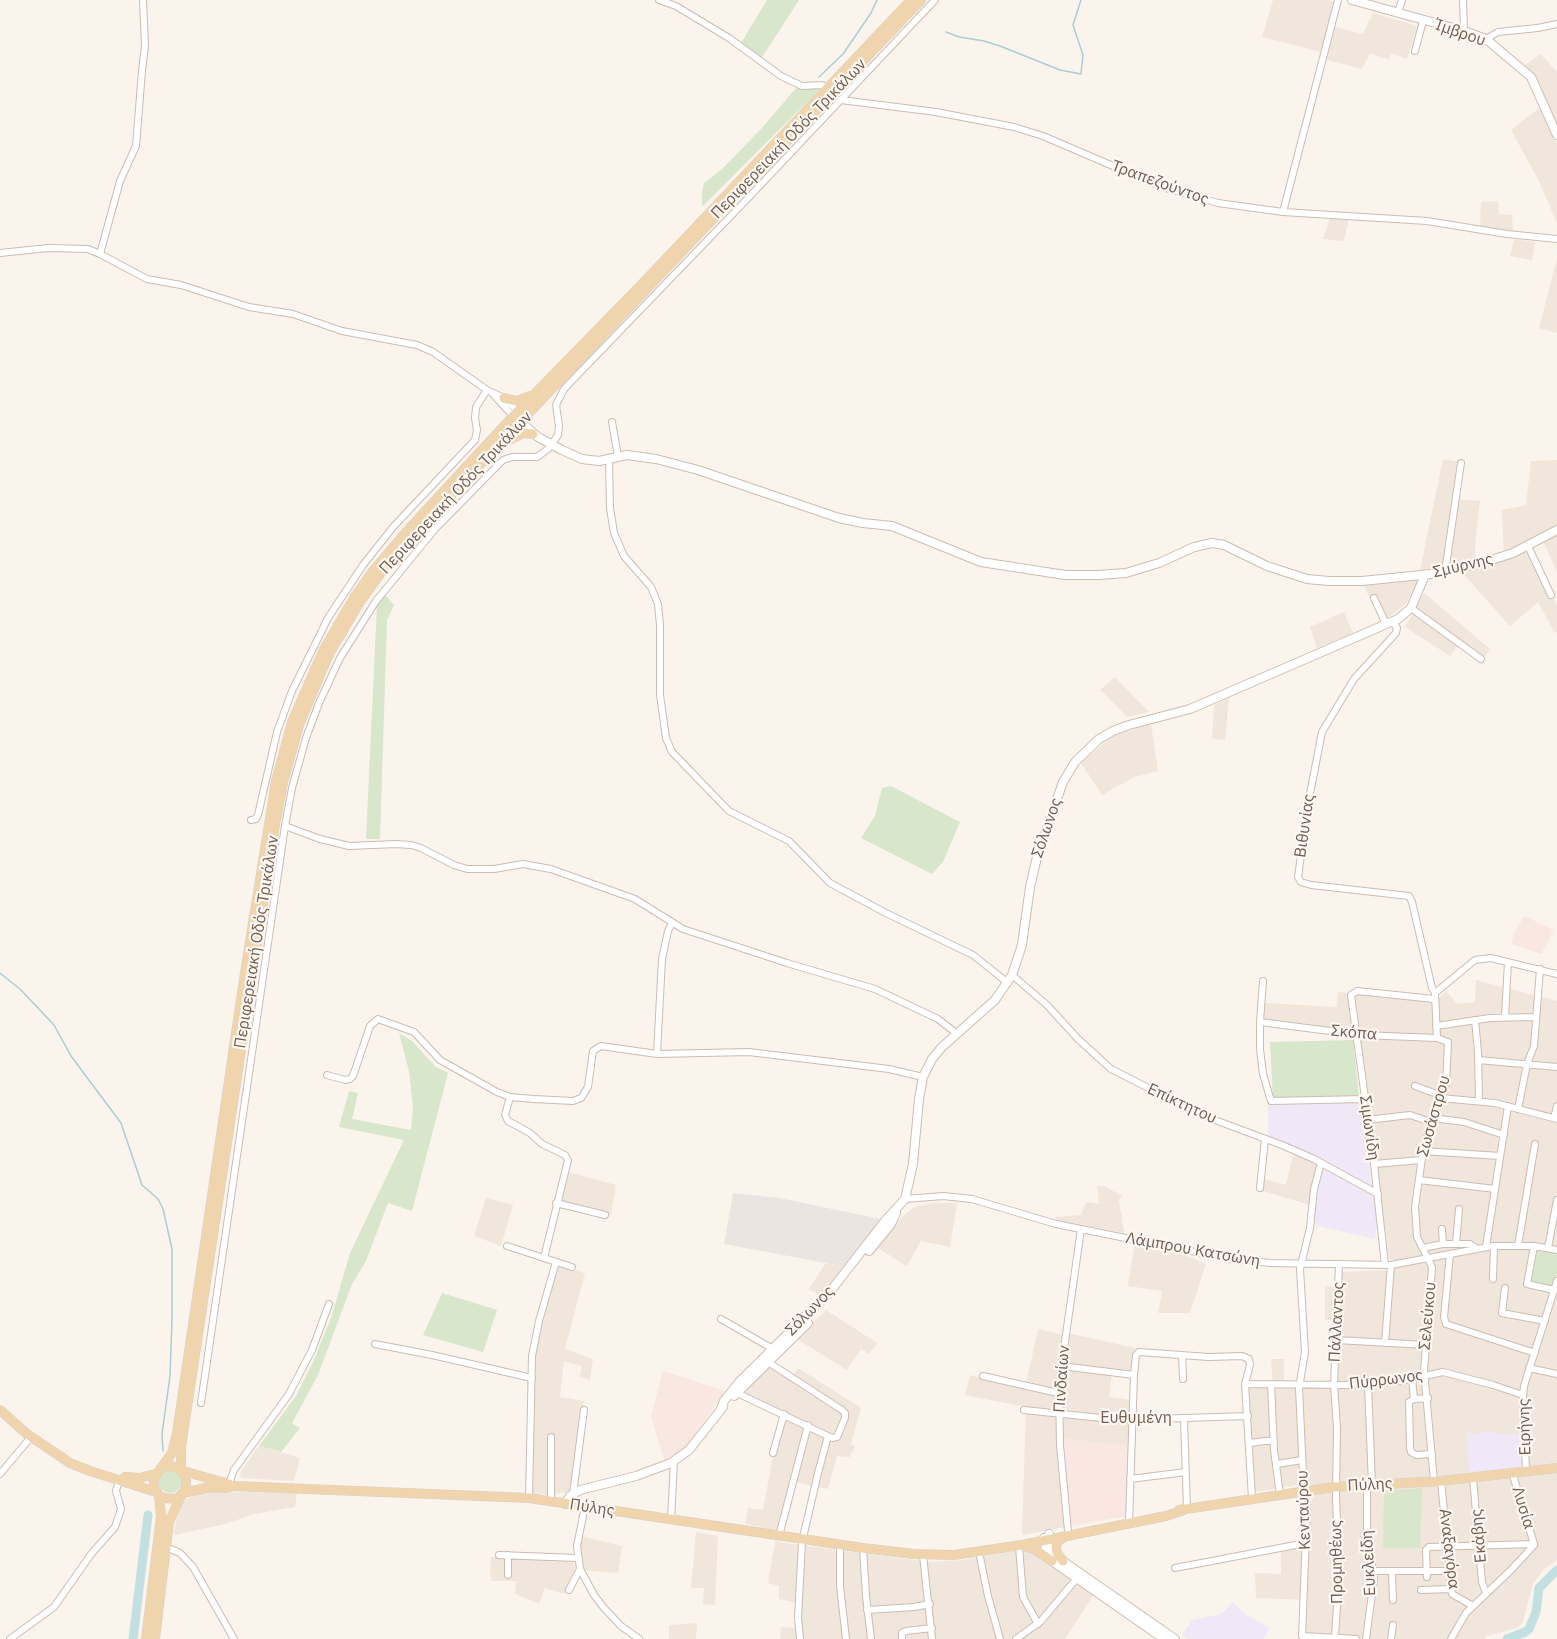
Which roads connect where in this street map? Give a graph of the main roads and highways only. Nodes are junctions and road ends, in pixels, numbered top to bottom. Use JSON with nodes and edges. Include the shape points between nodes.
{"nodes":[{"id":1,"x":911,"y":0,"type":"edge"},
{"id":2,"x":921,"y":0,"type":"edge"},
{"id":3,"x":541,"y":387,"type":"junction"},
{"id":4,"x":504,"y":398,"type":"road end"},
{"id":5,"x":520,"y":417,"type":"junction"},
{"id":6,"x":538,"y":436,"type":"road end"},
{"id":7,"x":499,"y":446,"type":"junction"},
{"id":8,"x":0,"y":1410,"type":"edge"},
{"id":9,"x":1557,"y":1468,"type":"edge"},
{"id":10,"x":159,"y":1470,"type":"junction"},
{"id":11,"x":182,"y":1470,"type":"junction"},
{"id":12,"x":108,"y":1475,"type":"junction"},
{"id":13,"x":232,"y":1485,"type":"junction"},
{"id":14,"x":158,"y":1494,"type":"junction"},
{"id":15,"x":182,"y":1495,"type":"junction"},
{"id":16,"x":1066,"y":1533,"type":"junction"},
{"id":17,"x":1047,"y":1537,"type":"junction"},
{"id":18,"x":1021,"y":1545,"type":"junction"},
{"id":19,"x":947,"y":1554,"type":"junction"},
{"id":20,"x":1052,"y":1561,"type":"road end"},
{"id":21,"x":1063,"y":1561,"type":"road end"},
{"id":22,"x":146,"y":1639,"type":"edge"},
{"id":23,"x":155,"y":1639,"type":"edge"}],
"edges":[{"from":1,"to":3,"type":"main road","name":"Περιφερειακή Οδός Τρικάλων"},
{"from":2,"to":5,"type":"main road","name":"Περιφερειακή Οδός Τρικάλων"},
{"from":3,"to":4,"type":"main road","via":[[520,400]]},
{"from":3,"to":5,"type":"main road","name":"Περιφερειακή Οδός Τρικάλων"},
{"from":5,"to":7,"type":"main road","name":"Περιφερειακή Οδός Τρικάλων"},
{"from":5,"to":10,"type":"main road","name":"Περιφερειακή Οδός Τρικάλων","via":[[373,571],[323,651],[292,722],[268,823],[177,1433],[172,1453]]},
{"from":6,"to":7,"type":"main road","via":[[518,435]]},
{"from":7,"to":11,"type":"main road","name":"Περιφερειακή Οδός Τρικάλων","via":[[379,576],[329,654],[299,725],[270,854],[182,1447]]},
{"from":8,"to":12,"type":"main road","via":[[70,1463]]},
{"from":9,"to":16,"type":"main road","name":"Πύλης","via":[[1280,1494]]},
{"from":10,"to":11,"type":"main road","via":[[172,1466]]},
{"from":10,"to":12,"type":"main road","via":[[140,1478]]},
{"from":10,"to":14,"type":"main road","via":[[153,1483]]},
{"from":11,"to":13,"type":"main road"},
{"from":11,"to":15,"type":"main road","via":[[187,1482]]},
{"from":12,"to":14,"type":"main road"},
{"from":13,"to":15,"type":"main road"},
{"from":13,"to":19,"type":"main road","name":"Πύλης","via":[[529,1498],[863,1548]]},
{"from":14,"to":15,"type":"main road","via":[[170,1499]]},
{"from":14,"to":22,"type":"main road","via":[[161,1516]]},
{"from":15,"to":23,"type":"main road","via":[[169,1522]]},
{"from":16,"to":17,"type":"main road","name":"Πύλης"},
{"from":16,"to":21,"type":"main road","via":[[1056,1546]]},
{"from":17,"to":18,"type":"main road","name":"Πύλης"},
{"from":17,"to":19,"type":"main road","name":"Πύλης"},
{"from":18,"to":19,"type":"main road","name":"Πύλης"},
{"from":18,"to":20,"type":"main road"}]}
